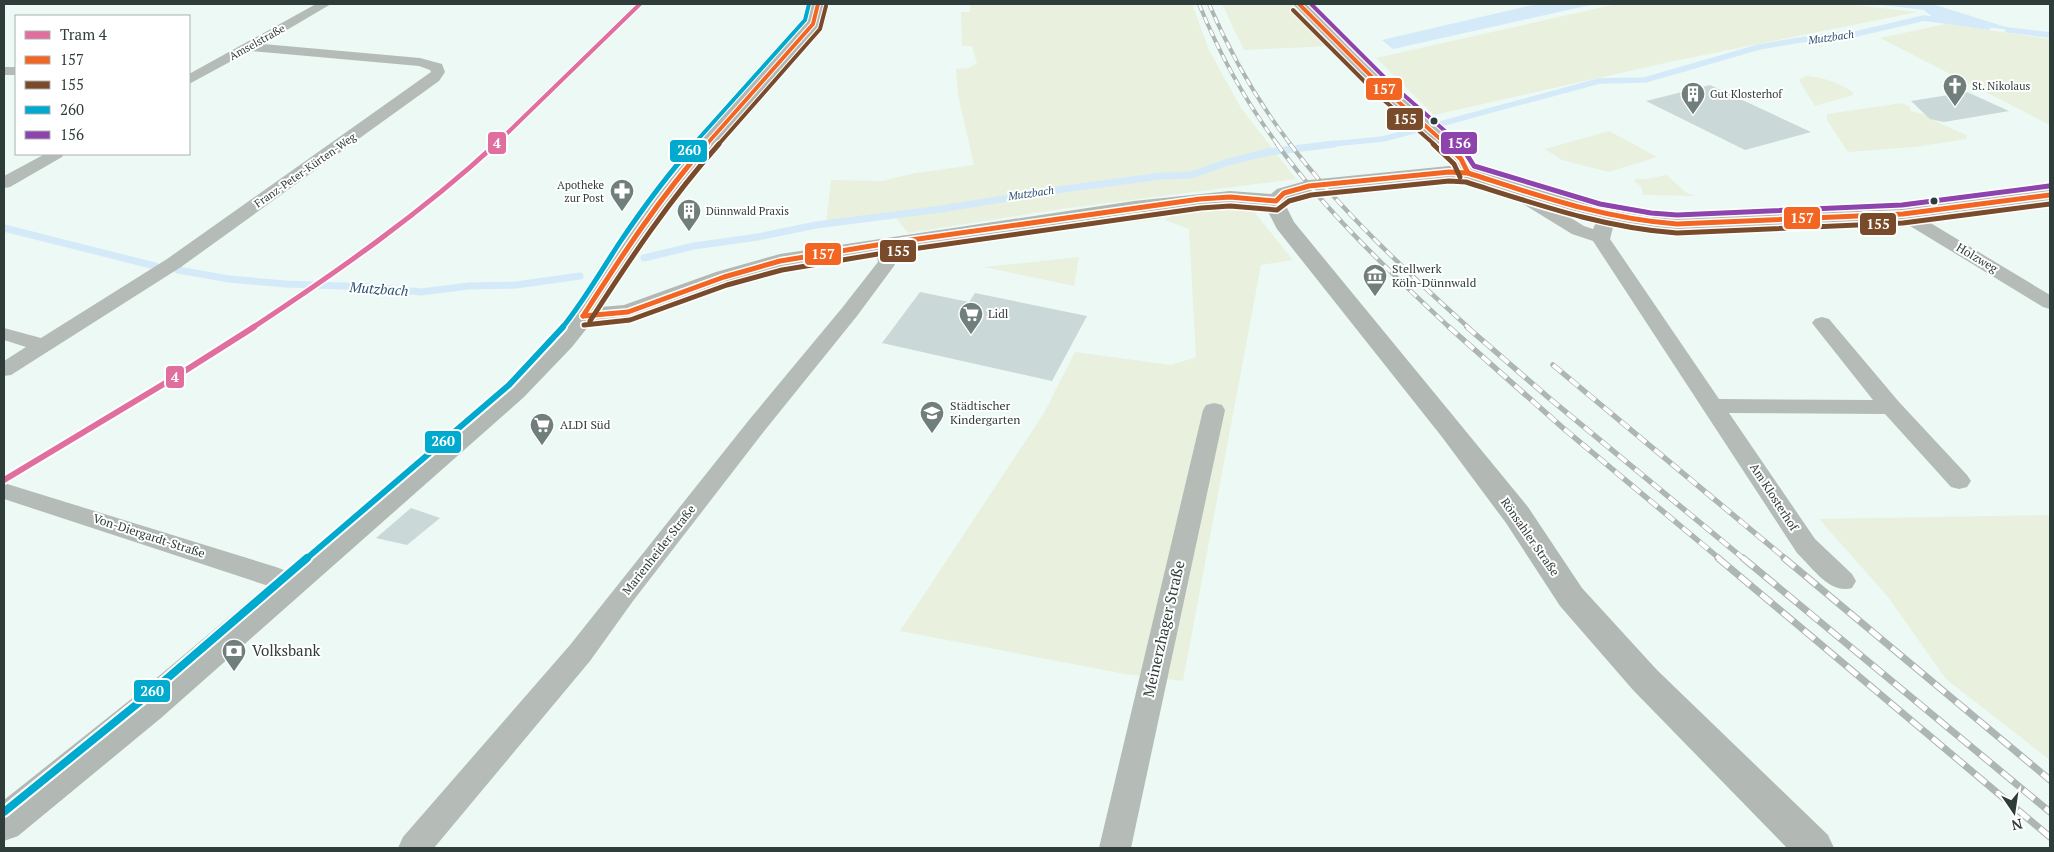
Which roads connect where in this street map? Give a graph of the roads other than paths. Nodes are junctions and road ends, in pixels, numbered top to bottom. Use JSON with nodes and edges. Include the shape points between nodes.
{"nodes":[{"id":1,"x":325,"y":4,"type":"edge"},
{"id":2,"x":818,"y":4,"type":"edge"},
{"id":3,"x":1299,"y":4,"type":"edge"},
{"id":4,"x":248,"y":47,"type":"junction"},
{"id":5,"x":190,"y":78,"type":"edge"},
{"id":6,"x":54,"y":155,"type":"edge"},
{"id":7,"x":1468,"y":173,"type":"junction"},
{"id":8,"x":4,"y":183,"type":"edge"},
{"id":9,"x":2050,"y":195,"type":"edge"},
{"id":10,"x":1276,"y":201,"type":"junction"},
{"id":11,"x":1903,"y":214,"type":"junction"},
{"id":12,"x":1603,"y":227,"type":"junction"},
{"id":13,"x":882,"y":244,"type":"junction"},
{"id":14,"x":2050,"y":303,"type":"edge"},
{"id":15,"x":583,"y":316,"type":"junction"},
{"id":16,"x":1822,"y":324,"type":"dead end"},
{"id":17,"x":4,"y":334,"type":"edge"},
{"id":18,"x":43,"y":345,"type":"junction"},
{"id":19,"x":4,"y":370,"type":"edge"},
{"id":20,"x":1714,"y":406,"type":"junction"},
{"id":21,"x":1891,"y":407,"type":"junction"},
{"id":22,"x":1214,"y":410,"type":"dead end"},
{"id":23,"x":1959,"y":481,"type":"dead end"},
{"id":24,"x":4,"y":491,"type":"edge"},
{"id":25,"x":1843,"y":581,"type":"dead end"},
{"id":26,"x":293,"y":584,"type":"junction"},
{"id":27,"x":4,"y":822,"type":"edge"},
{"id":28,"x":414,"y":848,"type":"edge"},
{"id":29,"x":1115,"y":848,"type":"edge"},
{"id":30,"x":1814,"y":848,"type":"edge"}],
"edges":[{"from":1,"to":4,"type":"street","name":"Amselstraße"},
{"from":2,"to":15,"type":"main road","via":[[813,24],[688,165],[628,246]]},
{"from":3,"to":7,"type":"street","via":[[1384,89],[1461,159]]},
{"from":4,"to":5,"type":"street","name":"Amselstraße"},
{"from":4,"to":18,"type":"street","name":"Franz-Peter-Kürten-Weg","via":[[420,62],[437,67],[438,72],[434,78],[166,268]]},
{"from":6,"to":8,"type":"street"},
{"from":7,"to":10,"type":"main road","via":[[1310,186],[1284,193]]},
{"from":7,"to":12,"type":"main road","via":[[1503,184]]},
{"from":9,"to":11,"type":"main road"},
{"from":10,"to":13,"type":"main road","via":[[1230,197],[1190,200]]},
{"from":10,"to":30,"type":"main road","name":"Rönsahler Straße","via":[[1276,208],[1285,224],[1517,515],[1571,597],[1645,680]]},
{"from":11,"to":12,"type":"main road"},
{"from":11,"to":14,"type":"street","name":"Holzweg"},
{"from":12,"to":20,"type":"street","name":"Am Klosterhof"},
{"from":13,"to":15,"type":"main road","via":[[780,261],[724,276],[628,312]]},
{"from":13,"to":28,"type":"street","name":"Marienheider Straße","via":[[887,262],[850,312],[757,425],[580,653]]},
{"from":15,"to":26,"type":"main road","via":[[563,342],[515,391]]},
{"from":16,"to":21,"type":"street"},
{"from":17,"to":18,"type":"street"},
{"from":18,"to":19,"type":"street","name":"Franz-Peter-Kürten-Weg"},
{"from":20,"to":21,"type":"street"},
{"from":20,"to":25,"type":"street","name":"Am Klosterhof","via":[[1806,546]]},
{"from":21,"to":23,"type":"street"},
{"from":22,"to":29,"type":"street","name":"Meinerzhager Straße"},
{"from":24,"to":26,"type":"street","name":"Von-Diergardt-Straße"},
{"from":26,"to":27,"type":"main road","via":[[141,714]]}]}
